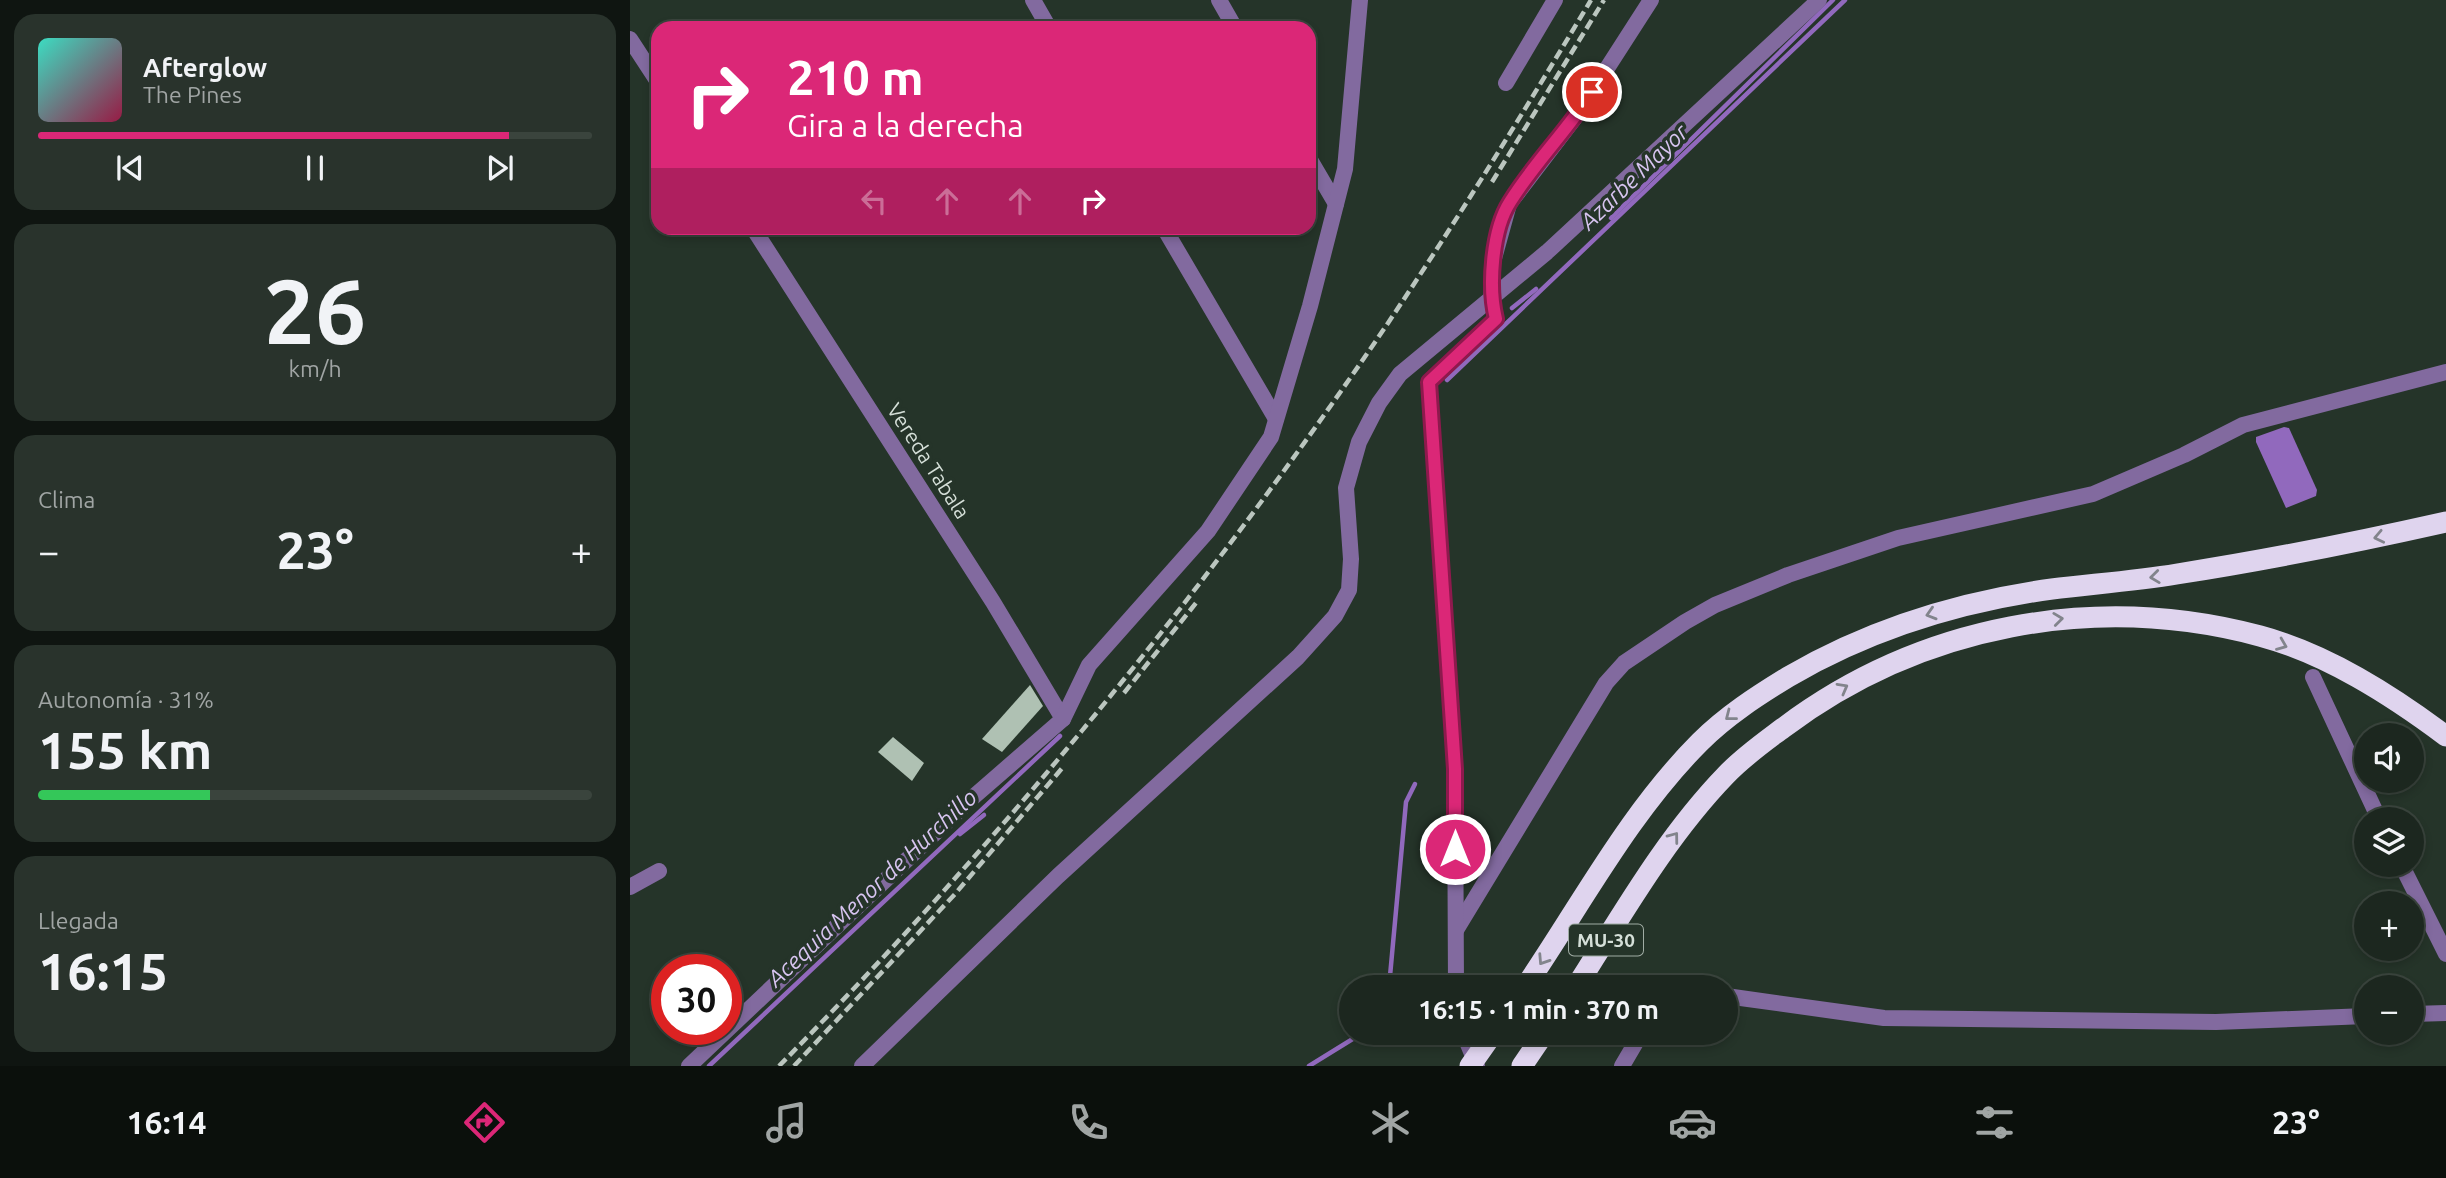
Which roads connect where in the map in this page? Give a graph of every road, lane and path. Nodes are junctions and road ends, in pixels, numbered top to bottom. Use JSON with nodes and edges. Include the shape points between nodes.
{"nodes":[{"id":1,"x":1033,"y":0,"type":"edge"},
{"id":2,"x":1219,"y":0,"type":"edge"},
{"id":3,"x":1360,"y":0,"type":"edge"},
{"id":4,"x":1555,"y":0,"type":"edge"},
{"id":5,"x":1651,"y":0,"type":"edge"},
{"id":6,"x":1819,"y":0,"type":"edge"},
{"id":7,"x":1045,"y":21,"type":"edge"},
{"id":8,"x":1231,"y":21,"type":"edge"},
{"id":9,"x":630,"y":39,"type":"edge"},
{"id":10,"x":651,"y":71,"type":"edge"},
{"id":11,"x":1506,"y":83,"type":"dead end"},
{"id":12,"x":1316,"y":170,"type":"edge"},
{"id":13,"x":1336,"y":204,"type":"junction"},
{"id":14,"x":757,"y":235,"type":"edge"},
{"id":15,"x":1168,"y":235,"type":"edge"},
{"id":16,"x":1491,"y":300,"type":"junction"},
{"id":17,"x":2446,"y":372,"type":"edge"},
{"id":18,"x":1276,"y":419,"type":"junction"},
{"id":19,"x":2446,"y":522,"type":"edge"},
{"id":20,"x":2313,"y":677,"type":"dead end"},
{"id":21,"x":1063,"y":719,"type":"junction"},
{"id":22,"x":2446,"y":736,"type":"edge"},
{"id":23,"x":2373,"y":807,"type":"edge"},
{"id":24,"x":659,"y":871,"type":"dead end"},
{"id":25,"x":2408,"y":877,"type":"edge"},
{"id":26,"x":630,"y":887,"type":"edge"},
{"id":27,"x":1456,"y":930,"type":"junction"},
{"id":28,"x":2446,"y":954,"type":"edge"},
{"id":29,"x":1456,"y":975,"type":"edge"},
{"id":30,"x":1533,"y":975,"type":"edge"},
{"id":31,"x":1584,"y":975,"type":"edge"},
{"id":32,"x":1738,"y":998,"type":"edge"},
{"id":33,"x":2446,"y":1013,"type":"edge"},
{"id":34,"x":2424,"y":1014,"type":"edge"},
{"id":35,"x":2354,"y":1016,"type":"edge"},
{"id":36,"x":1468,"y":1045,"type":"edge"},
{"id":37,"x":1485,"y":1045,"type":"edge"},
{"id":38,"x":1536,"y":1045,"type":"edge"},
{"id":39,"x":1634,"y":1045,"type":"edge"},
{"id":40,"x":689,"y":1066,"type":"edge"},
{"id":41,"x":862,"y":1066,"type":"edge"},
{"id":42,"x":1470,"y":1066,"type":"edge"},
{"id":43,"x":1476,"y":1066,"type":"edge"},
{"id":44,"x":1522,"y":1066,"type":"edge"},
{"id":45,"x":1622,"y":1066,"type":"edge"}],
"edges":[{"from":1,"to":7,"type":"street"},
{"from":2,"to":8,"type":"street"},
{"from":3,"to":13,"type":"street","via":[[1345,169]]},
{"from":4,"to":11,"type":"street"},
{"from":5,"to":16,"type":"street","via":[[1577,116],[1508,204],[1493,262]]},
{"from":6,"to":16,"type":"street"},
{"from":9,"to":10,"type":"street"},
{"from":12,"to":13,"type":"street"},
{"from":13,"to":18,"type":"street"},
{"from":14,"to":21,"type":"street","name":"Vereda Tabala"},
{"from":15,"to":18,"type":"street"},
{"from":16,"to":27,"type":"street","via":[[1496,319],[1429,382],[1455,769]]},
{"from":16,"to":41,"type":"street","via":[[1401,374],[1359,442],[1346,488],[1349,590],[1335,616],[1298,657],[1058,876]]},
{"from":17,"to":27,"type":"street","via":[[2243,425],[2093,494],[1875,546],[1715,605],[1624,663],[1606,683]]},
{"from":18,"to":21,"type":"street","via":[[1270,437],[1208,531],[1089,665]]},
{"from":19,"to":30,"type":"highway","number":"MU-30","one_way":true,"via":[[2175,575],[1973,603],[1865,638],[1757,696],[1700,742],[1644,809]]},
{"from":20,"to":23,"type":"street"},
{"from":21,"to":40,"type":"street","via":[[971,799]]},
{"from":31,"to":22,"type":"highway","number":"MU-30","one_way":true,"via":[[1681,829],[1725,775],[1836,692],[1947,642],[2011,626],[2110,616],[2194,621],[2263,637],[2337,667]]},
{"from":24,"to":26,"type":"street"},
{"from":25,"to":28,"type":"street"},
{"from":27,"to":29,"type":"street"},
{"from":32,"to":35,"type":"street","via":[[1884,1018],[2216,1022]]},
{"from":33,"to":34,"type":"street"},
{"from":36,"to":43,"type":"street"},
{"from":37,"to":42,"type":"highway","bridge":true},
{"from":38,"to":44,"type":"highway"},
{"from":39,"to":45,"type":"street"}]}
